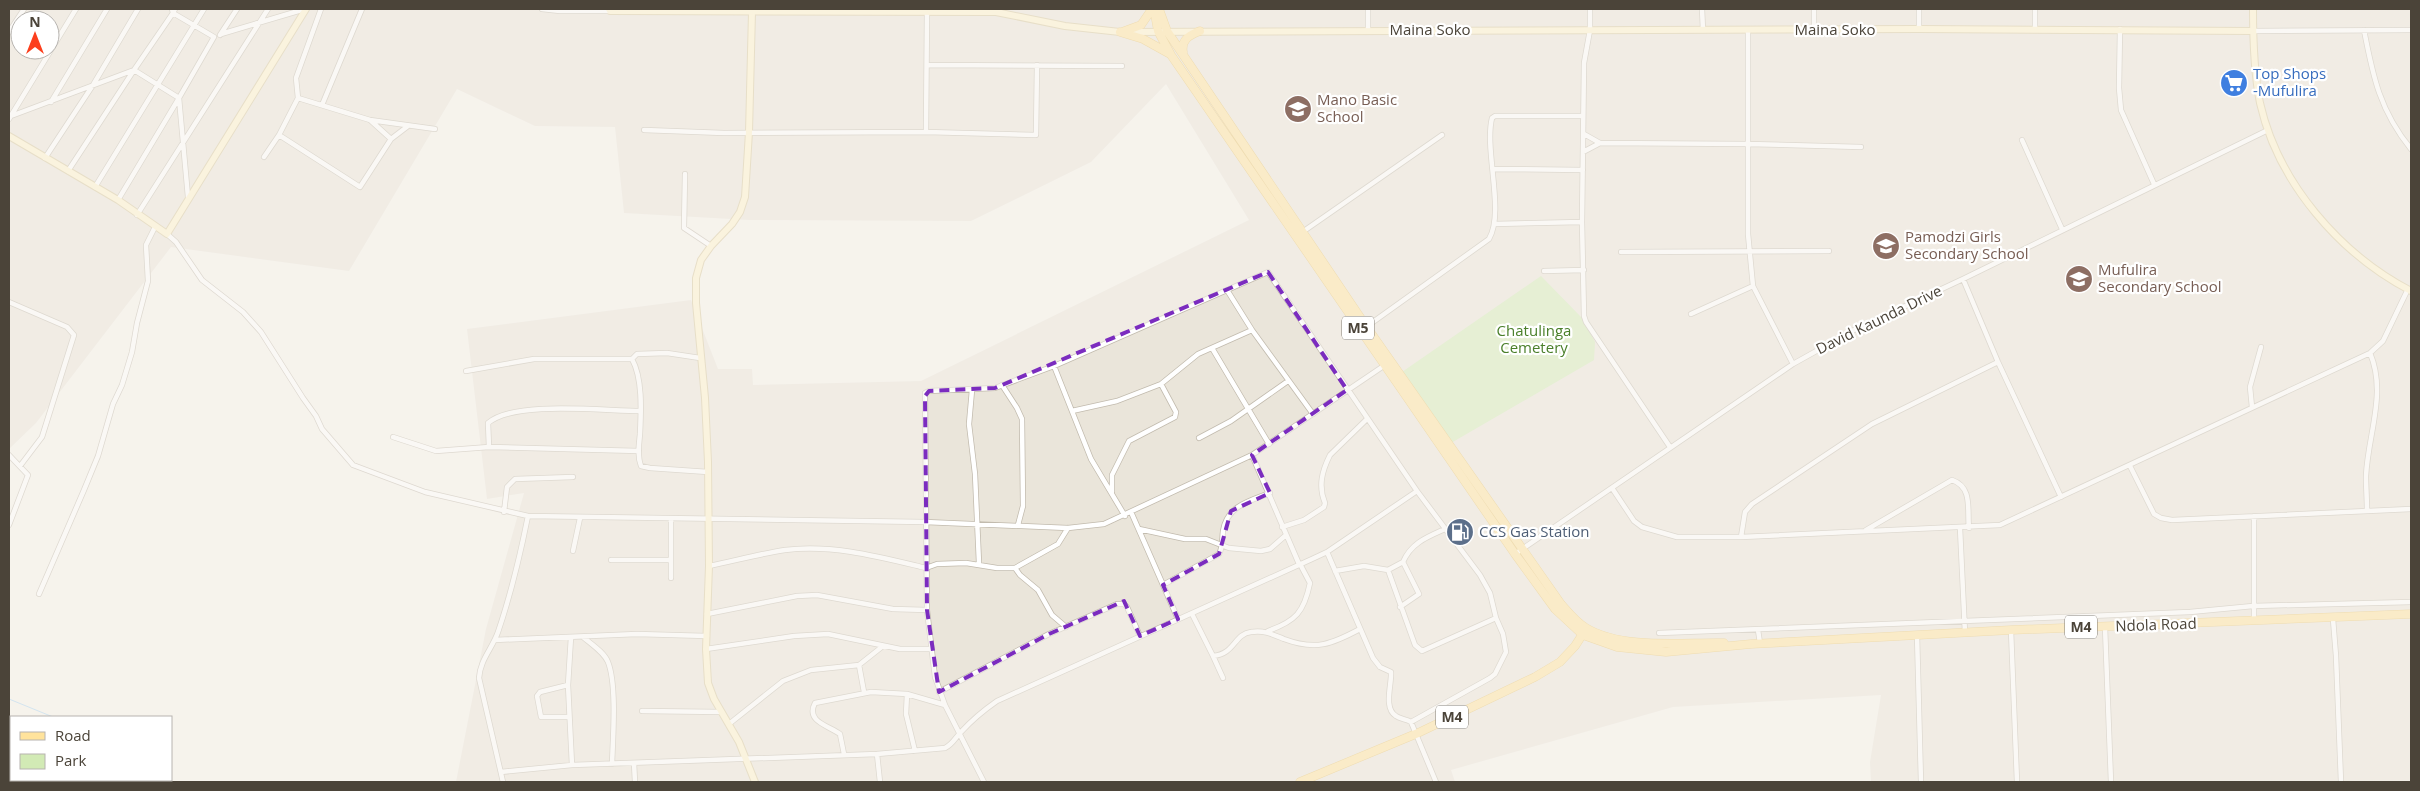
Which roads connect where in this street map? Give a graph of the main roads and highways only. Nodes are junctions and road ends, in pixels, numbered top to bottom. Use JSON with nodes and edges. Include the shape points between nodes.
{"nodes":[{"id":1,"x":1153,"y":9,"type":"edge"},
{"id":2,"x":1159,"y":9,"type":"edge"},
{"id":3,"x":1200,"y":31,"type":"road end"},
{"id":4,"x":1171,"y":54,"type":"junction"},
{"id":5,"x":1184,"y":54,"type":"junction"},
{"id":6,"x":1363,"y":329,"type":"junction"},
{"id":7,"x":2411,"y":614,"type":"edge"},
{"id":8,"x":1585,"y":632,"type":"junction"},
{"id":9,"x":1300,"y":782,"type":"edge"}],
"edges":[{"from":1,"to":4,"type":"main road","number":"M5","via":[[1158,31]]},
{"from":1,"to":4,"type":"main road","via":[[1141,25],[1120,32],[1150,42]]},
{"from":2,"to":5,"type":"main road","number":"M5","via":[[1167,31]]},
{"from":3,"to":5,"type":"main road","via":[[1187,38]]},
{"from":4,"to":6,"type":"main road","number":"M5"},
{"from":5,"to":6,"type":"main road","number":"M5","via":[[1303,231]]},
{"from":6,"to":8,"type":"main road","number":"M5","via":[[1518,551]]},
{"from":7,"to":8,"type":"main road","name":"Ndola Road","number":"M4","via":[[1751,644],[1643,643]]},
{"from":8,"to":9,"type":"main road","number":"M4","via":[[1569,654],[1548,671],[1418,733]]}]}
